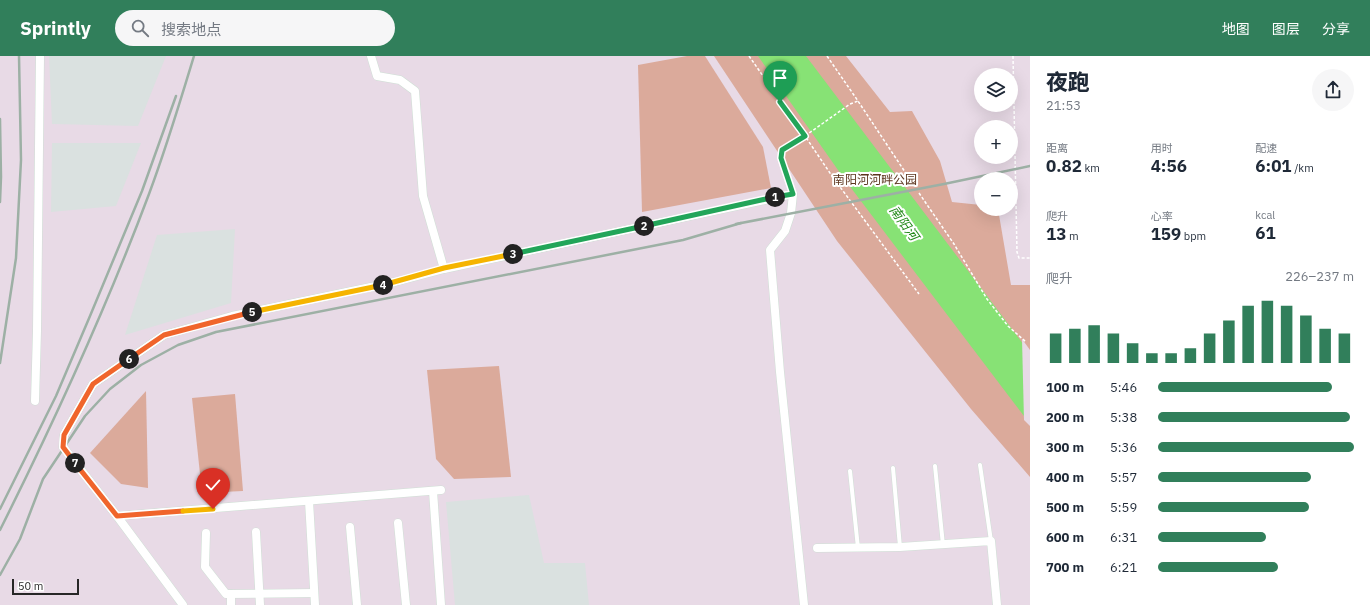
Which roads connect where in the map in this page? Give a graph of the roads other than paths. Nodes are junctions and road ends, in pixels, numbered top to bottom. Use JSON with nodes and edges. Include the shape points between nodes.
{"nodes":[{"id":1,"x":40,"y":56,"type":"edge"},
{"id":2,"x":371,"y":56,"type":"edge"},
{"id":3,"x":444,"y":268,"type":"junction"},
{"id":4,"x":34,"y":401,"type":"dead end"},
{"id":5,"x":980,"y":465,"type":"dead end"},
{"id":6,"x":936,"y":466,"type":"dead end"},
{"id":7,"x":893,"y":468,"type":"dead end"},
{"id":8,"x":850,"y":471,"type":"dead end"},
{"id":9,"x":309,"y":501,"type":"junction"},
{"id":10,"x":117,"y":516,"type":"junction"},
{"id":11,"x":398,"y":523,"type":"dead end"},
{"id":12,"x":350,"y":527,"type":"dead end"},
{"id":13,"x":256,"y":532,"type":"dead end"},
{"id":14,"x":206,"y":533,"type":"dead end"},
{"id":15,"x":991,"y":541,"type":"junction"},
{"id":16,"x":943,"y":545,"type":"junction"},
{"id":17,"x":900,"y":547,"type":"junction"},
{"id":18,"x":817,"y":548,"type":"dead end"},
{"id":19,"x":858,"y":548,"type":"junction"},
{"id":20,"x":314,"y":593,"type":"junction"},
{"id":21,"x":232,"y":594,"type":"junction"},
{"id":22,"x":259,"y":594,"type":"junction"},
{"id":23,"x":183,"y":605,"type":"edge"},
{"id":24,"x":231,"y":605,"type":"edge"},
{"id":25,"x":260,"y":605,"type":"edge"},
{"id":26,"x":315,"y":605,"type":"edge"},
{"id":27,"x":357,"y":605,"type":"edge"},
{"id":28,"x":406,"y":605,"type":"edge"},
{"id":29,"x":441,"y":605,"type":"edge"},
{"id":30,"x":804,"y":605,"type":"edge"},
{"id":31,"x":997,"y":605,"type":"edge"}],
"edges":[{"from":1,"to":4,"type":"street"},
{"from":2,"to":3,"type":"street","via":[[376,76],[400,80],[415,91],[423,196]]},
{"from":3,"to":10,"type":"street","via":[[395,282],[232,316],[164,335],[93,384],[64,435],[63,447]]},
{"from":3,"to":30,"type":"street","via":[[793,194],[786,231],[770,250]]},
{"from":5,"to":15,"type":"lane"},
{"from":6,"to":16,"type":"lane"},
{"from":7,"to":17,"type":"lane"},
{"from":8,"to":19,"type":"lane"},
{"from":9,"to":10,"type":"street"},
{"from":9,"to":20,"type":"street"},
{"from":9,"to":29,"type":"street","via":[[437,490]]},
{"from":10,"to":23,"type":"street"},
{"from":11,"to":28,"type":"street"},
{"from":12,"to":27,"type":"street"},
{"from":13,"to":22,"type":"street"},
{"from":14,"to":21,"type":"street","via":[[205,567],[226,594]]},
{"from":15,"to":16,"type":"street"},
{"from":15,"to":31,"type":"street"},
{"from":16,"to":17,"type":"street"},
{"from":17,"to":19,"type":"street"},
{"from":18,"to":19,"type":"street"},
{"from":20,"to":22,"type":"street"},
{"from":20,"to":26,"type":"street"},
{"from":21,"to":22,"type":"street"},
{"from":21,"to":24,"type":"street"},
{"from":22,"to":25,"type":"street"}]}
